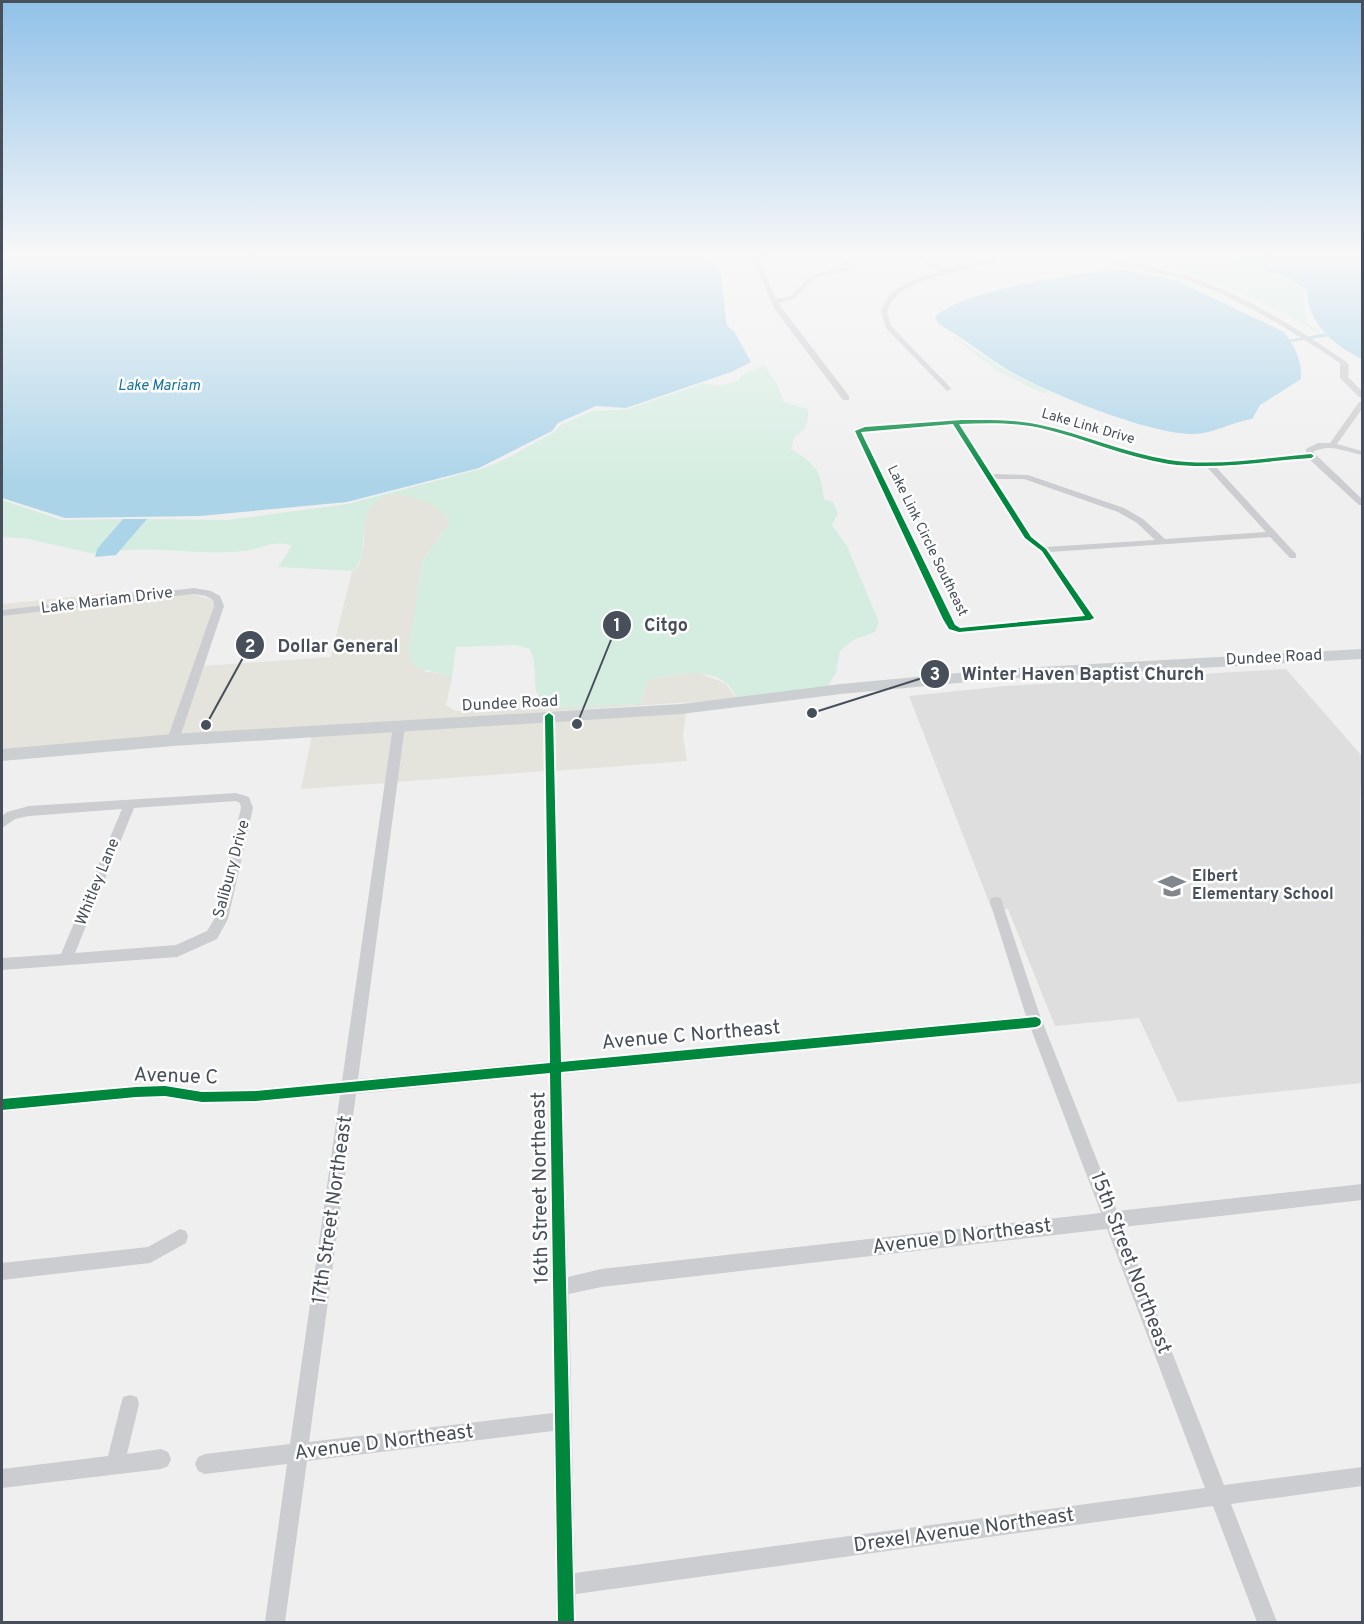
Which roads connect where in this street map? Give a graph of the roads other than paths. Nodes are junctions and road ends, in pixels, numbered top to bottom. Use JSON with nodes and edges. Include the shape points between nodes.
{"nodes":[{"id":1,"x":796,"y":331,"type":"edge"},
{"id":2,"x":892,"y":331,"type":"edge"},
{"id":3,"x":1293,"y":331,"type":"edge"},
{"id":4,"x":947,"y":389,"type":"dead end"},
{"id":5,"x":1362,"y":395,"type":"edge"},
{"id":6,"x":846,"y":398,"type":"dead end"},
{"id":7,"x":1362,"y":404,"type":"edge"},
{"id":8,"x":956,"y":424,"type":"junction"},
{"id":9,"x":858,"y":431,"type":"joint"},
{"id":10,"x":1332,"y":445,"type":"junction"},
{"id":11,"x":1362,"y":453,"type":"edge"},
{"id":12,"x":1311,"y":456,"type":"junction"},
{"id":13,"x":1208,"y":464,"type":"junction"},
{"id":14,"x":990,"y":476,"type":"junction"},
{"id":15,"x":1362,"y":503,"type":"edge"},
{"id":16,"x":1273,"y":534,"type":"junction"},
{"id":17,"x":1161,"y":540,"type":"junction"},
{"id":18,"x":1044,"y":550,"type":"junction"},
{"id":19,"x":1293,"y":556,"type":"dead end"},
{"id":20,"x":2,"y":613,"type":"edge"},
{"id":21,"x":1362,"y":654,"type":"edge"},
{"id":22,"x":549,"y":716,"type":"junction"},
{"id":23,"x":399,"y":726,"type":"junction"},
{"id":24,"x":173,"y":740,"type":"junction"},
{"id":25,"x":2,"y":755,"type":"edge"},
{"id":26,"x":130,"y":804,"type":"junction"},
{"id":27,"x":2,"y":823,"type":"edge"},
{"id":28,"x":996,"y":902,"type":"dead end"},
{"id":29,"x":66,"y":959,"type":"junction"},
{"id":30,"x":2,"y":964,"type":"edge"},
{"id":31,"x":1036,"y":1022,"type":"junction"},
{"id":32,"x":557,"y":1067,"type":"junction"},
{"id":33,"x":350,"y":1086,"type":"junction"},
{"id":34,"x":2,"y":1105,"type":"edge"},
{"id":35,"x":1362,"y":1192,"type":"edge"},
{"id":36,"x":1114,"y":1220,"type":"junction"},
{"id":37,"x":180,"y":1237,"type":"dead end"},
{"id":38,"x":2,"y":1272,"type":"edge"},
{"id":39,"x":561,"y":1287,"type":"junction"},
{"id":40,"x":130,"y":1404,"type":"dead end"},
{"id":41,"x":562,"y":1421,"type":"junction"},
{"id":42,"x":298,"y":1453,"type":"junction"},
{"id":43,"x":161,"y":1460,"type":"dead end"},
{"id":44,"x":205,"y":1464,"type":"dead end"},
{"id":45,"x":115,"y":1465,"type":"junction"},
{"id":46,"x":1362,"y":1476,"type":"edge"},
{"id":47,"x":2,"y":1479,"type":"edge"},
{"id":48,"x":1218,"y":1496,"type":"junction"},
{"id":49,"x":566,"y":1585,"type":"junction"},
{"id":50,"x":275,"y":1623,"type":"edge"},
{"id":51,"x":566,"y":1623,"type":"edge"},
{"id":52,"x":1267,"y":1623,"type":"edge"}],
"edges":[{"from":1,"to":6,"type":"street"},
{"from":2,"to":4,"type":"street"},
{"from":3,"to":5,"type":"street","via":[[1343,362],[1344,378]]},
{"from":7,"to":10,"type":"street","name":"Lake Link Drive"},
{"from":8,"to":9,"type":"street","name":"Lake Link Drive"},
{"from":8,"to":13,"type":"street","name":"Lake Link Drive","via":[[1034,425],[1151,459]]},
{"from":8,"to":14,"type":"street"},
{"from":9,"to":18,"type":"street","name":"Lake Link Circle Southeast","via":[[952,627],[959,630],[1090,618]]},
{"from":10,"to":11,"type":"street"},
{"from":10,"to":12,"type":"street","name":"Lake Link Drive","via":[[1312,447]]},
{"from":12,"to":13,"type":"street","name":"Lake Link Drive"},
{"from":12,"to":15,"type":"street"},
{"from":13,"to":16,"type":"street"},
{"from":14,"to":17,"type":"street","via":[[1025,477],[1121,510]]},
{"from":14,"to":18,"type":"street","via":[[1028,538]]},
{"from":16,"to":17,"type":"street"},
{"from":16,"to":19,"type":"street"},
{"from":17,"to":18,"type":"street"},
{"from":20,"to":24,"type":"street","name":"Lake Mariam Drive","via":[[194,591],[217,597],[219,606]]},
{"from":21,"to":22,"type":"main road","name":"Dundee Road","via":[[1001,674],[681,709]]},
{"from":22,"to":23,"type":"main road","name":"Dundee Road"},
{"from":22,"to":32,"type":"street","name":"16th Street Northeast"},
{"from":23,"to":24,"type":"main road","name":"Dundee Road"},
{"from":23,"to":33,"type":"street","name":"17th Street Northeast"},
{"from":24,"to":25,"type":"main road","name":"Dundee Road"},
{"from":26,"to":27,"type":"street","name":"Salibury Drive","via":[[29,811],[11,815]]},
{"from":26,"to":29,"type":"street","name":"Whitley Lane"},
{"from":26,"to":29,"type":"street","name":"Salibury Drive","via":[[236,797],[245,800],[247,808],[221,919],[212,935],[177,951]]},
{"from":28,"to":31,"type":"street","name":"15th Street Northeast"},
{"from":29,"to":30,"type":"street","name":"Salibury Drive"},
{"from":31,"to":32,"type":"street","name":"Avenue C Northeast"},
{"from":31,"to":36,"type":"street","name":"15th Street Northeast"},
{"from":32,"to":33,"type":"street","name":"Avenue C Northeast"},
{"from":32,"to":39,"type":"street","name":"16th Street Northeast"},
{"from":33,"to":34,"type":"street","name":"Avenue C","via":[[233,1097],[136,1092]]},
{"from":33,"to":42,"type":"street","name":"17th Street Northeast"},
{"from":35,"to":36,"type":"street","name":"Avenue D Northeast"},
{"from":36,"to":39,"type":"street","name":"Avenue D Northeast","via":[[601,1278]]},
{"from":36,"to":48,"type":"street","name":"15th Street Northeast"},
{"from":37,"to":38,"type":"street","via":[[150,1256]]},
{"from":39,"to":41,"type":"street","name":"16th Street Northeast"},
{"from":40,"to":45,"type":"street"},
{"from":41,"to":42,"type":"street","name":"Avenue D Northeast"},
{"from":41,"to":49,"type":"street","name":"16th Street Northeast"},
{"from":42,"to":44,"type":"street","name":"Avenue D Northeast"},
{"from":42,"to":50,"type":"street","name":"17th Street Northeast"},
{"from":43,"to":45,"type":"street"},
{"from":45,"to":47,"type":"street"},
{"from":46,"to":48,"type":"street","name":"Drexel Avenue Northeast"},
{"from":48,"to":49,"type":"street","name":"Drexel Avenue Northeast"},
{"from":48,"to":52,"type":"street","name":"15th Street Northeast"},
{"from":49,"to":51,"type":"street","name":"16th Street Northeast"}]}
